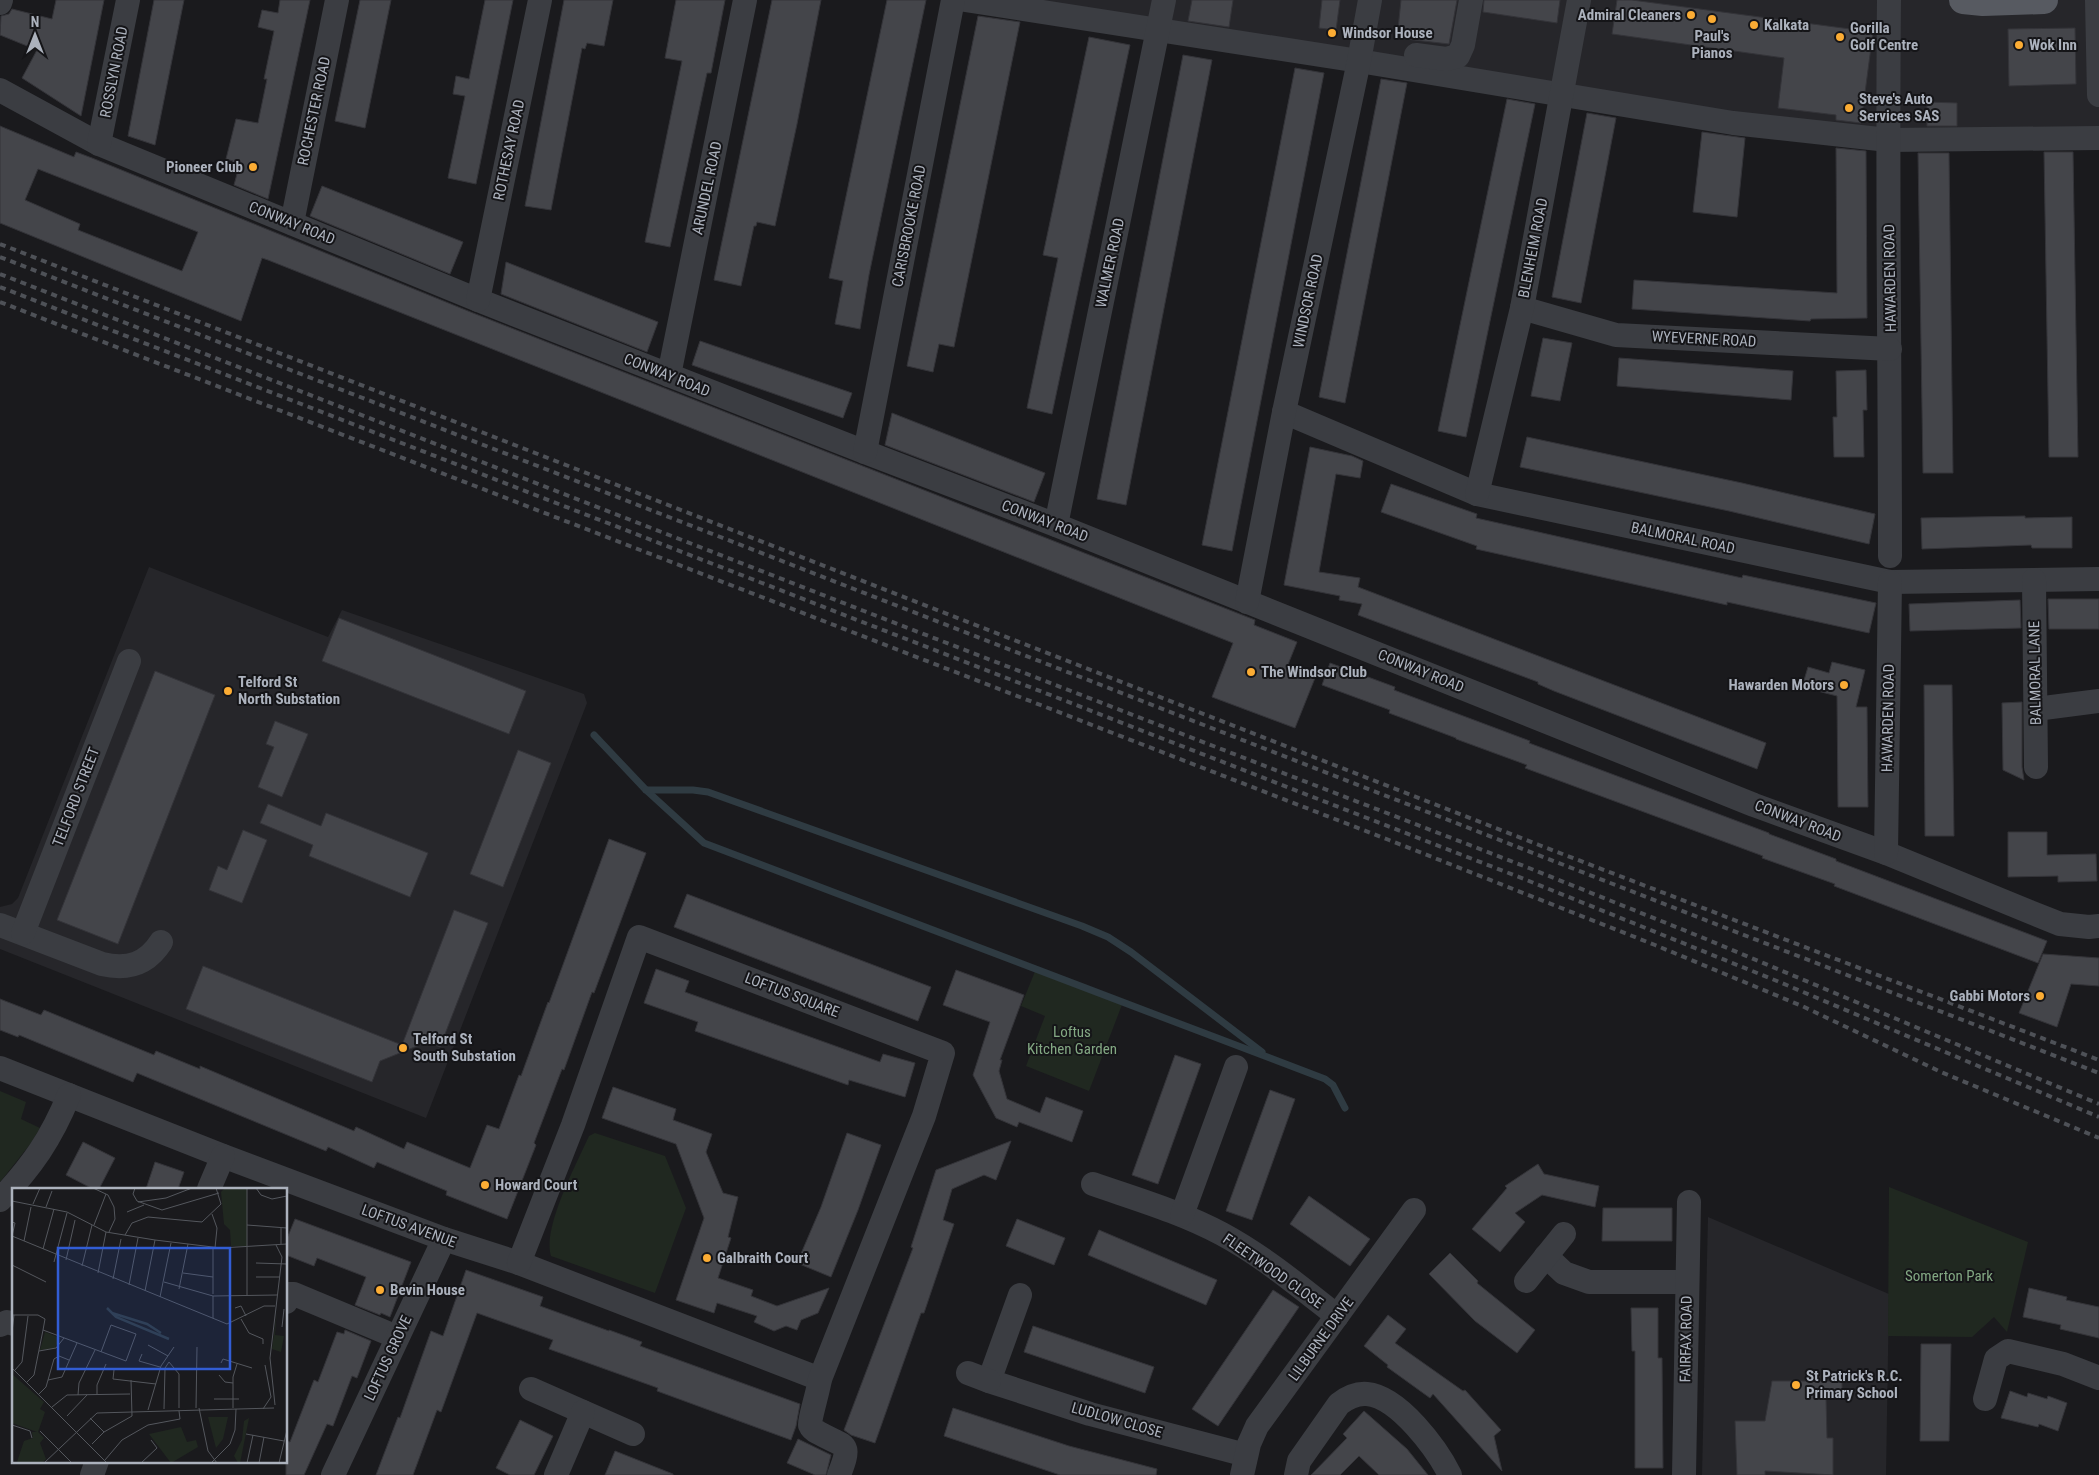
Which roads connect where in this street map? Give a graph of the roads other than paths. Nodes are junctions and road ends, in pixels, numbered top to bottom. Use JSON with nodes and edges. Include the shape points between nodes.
{"nodes":[{"id":1,"x":128,"y":0,"type":"edge"},
{"id":2,"x":337,"y":0,"type":"edge"},
{"id":3,"x":540,"y":0,"type":"edge"},
{"id":4,"x":745,"y":0,"type":"edge"},
{"id":5,"x":953,"y":0,"type":"edge"},
{"id":6,"x":965,"y":0,"type":"edge"},
{"id":7,"x":1164,"y":0,"type":"edge"},
{"id":8,"x":1370,"y":0,"type":"edge"},
{"id":9,"x":1471,"y":0,"type":"edge"},
{"id":10,"x":1579,"y":0,"type":"edge"},
{"id":11,"x":1889,"y":0,"type":"edge"},
{"id":12,"x":1963,"y":0,"type":"edge"},
{"id":13,"x":2044,"y":0,"type":"edge"},
{"id":14,"x":2097,"y":0,"type":"edge"},
{"id":15,"x":1158,"y":29,"type":"junction"},
{"id":16,"x":1360,"y":54,"type":"junction"},
{"id":17,"x":0,"y":90,"type":"edge"},
{"id":18,"x":2099,"y":95,"type":"edge"},
{"id":19,"x":1561,"y":96,"type":"junction"},
{"id":20,"x":2099,"y":138,"type":"edge"},
{"id":21,"x":1888,"y":140,"type":"junction"},
{"id":22,"x":100,"y":144,"type":"junction"},
{"id":23,"x":292,"y":223,"type":"junction"},
{"id":24,"x":478,"y":300,"type":"junction"},
{"id":25,"x":1522,"y":308,"type":"junction"},
{"id":26,"x":1890,"y":349,"type":"junction"},
{"id":27,"x":669,"y":375,"type":"junction"},
{"id":28,"x":1284,"y":412,"type":"junction"},
{"id":29,"x":864,"y":452,"type":"junction"},
{"id":30,"x":1477,"y":494,"type":"junction"},
{"id":31,"x":1056,"y":525,"type":"junction"},
{"id":32,"x":1890,"y":556,"type":"dead end"},
{"id":33,"x":2099,"y":579,"type":"edge"},
{"id":34,"x":2034,"y":580,"type":"junction"},
{"id":35,"x":1890,"y":582,"type":"junction"},
{"id":36,"x":1247,"y":602,"type":"junction"},
{"id":37,"x":129,"y":662,"type":"dead end"},
{"id":38,"x":2099,"y":701,"type":"edge"},
{"id":39,"x":2036,"y":709,"type":"junction"},
{"id":40,"x":2036,"y":767,"type":"dead end"},
{"id":41,"x":1886,"y":854,"type":"junction"},
{"id":42,"x":0,"y":925,"type":"edge"},
{"id":43,"x":2099,"y":926,"type":"edge"},
{"id":44,"x":23,"y":934,"type":"junction"},
{"id":45,"x":161,"y":942,"type":"dead end"},
{"id":46,"x":1236,"y":1067,"type":"dead end"},
{"id":47,"x":0,"y":1068,"type":"edge"},
{"id":48,"x":69,"y":1095,"type":"junction"},
{"id":49,"x":223,"y":1156,"type":"junction"},
{"id":50,"x":1093,"y":1184,"type":"dead end"},
{"id":51,"x":209,"y":1188,"type":"edge"},
{"id":52,"x":0,"y":1200,"type":"edge"},
{"id":53,"x":1689,"y":1202,"type":"dead end"},
{"id":54,"x":1414,"y":1210,"type":"dead end"},
{"id":55,"x":1182,"y":1215,"type":"junction"},
{"id":56,"x":1564,"y":1234,"type":"dead end"},
{"id":57,"x":444,"y":1239,"type":"junction"},
{"id":58,"x":1546,"y":1256,"type":"junction"},
{"id":59,"x":519,"y":1263,"type":"junction"},
{"id":60,"x":1526,"y":1281,"type":"dead end"},
{"id":61,"x":1687,"y":1282,"type":"junction"},
{"id":62,"x":1020,"y":1296,"type":"dead end"},
{"id":63,"x":288,"y":1297,"type":"edge"},
{"id":64,"x":1337,"y":1316,"type":"junction"},
{"id":65,"x":397,"y":1337,"type":"junction"},
{"id":66,"x":2099,"y":1378,"type":"edge"},
{"id":67,"x":820,"y":1379,"type":"junction"},
{"id":68,"x":530,"y":1389,"type":"dead end"},
{"id":69,"x":1986,"y":1399,"type":"dead end"},
{"id":70,"x":583,"y":1412,"type":"junction"},
{"id":71,"x":633,"y":1434,"type":"dead end"},
{"id":72,"x":97,"y":1462,"type":"edge"},
{"id":73,"x":1244,"y":1465,"type":"edge"},
{"id":74,"x":92,"y":1475,"type":"edge"},
{"id":75,"x":334,"y":1475,"type":"edge"},
{"id":76,"x":556,"y":1475,"type":"edge"},
{"id":77,"x":839,"y":1475,"type":"edge"},
{"id":78,"x":1296,"y":1475,"type":"edge"},
{"id":79,"x":1450,"y":1475,"type":"edge"},
{"id":80,"x":1684,"y":1475,"type":"edge"}],
"edges":[{"from":1,"to":22,"type":"street","name":"ROSSLYN ROAD"},
{"from":2,"to":23,"type":"street","name":"ROCHESTER ROAD"},
{"from":3,"to":24,"type":"street","name":"ROTHESAY ROAD"},
{"from":4,"to":27,"type":"street","name":"ARUNDEL ROAD"},
{"from":5,"to":29,"type":"street","name":"CARISBROOKE ROAD"},
{"from":6,"to":15,"type":"street"},
{"from":7,"to":15,"type":"street","name":"WALMER ROAD"},
{"from":8,"to":16,"type":"street","name":"WINDSOR ROAD"},
{"from":9,"to":16,"type":"street","via":[[1462,49],[1455,58]]},
{"from":10,"to":19,"type":"street","name":"BLENHEIM ROAD"},
{"from":11,"to":21,"type":"street","name":"HAWARDEN ROAD"},
{"from":12,"to":13,"type":"main road"},
{"from":14,"to":18,"type":"street"},
{"from":15,"to":16,"type":"street"},
{"from":15,"to":31,"type":"street","name":"WALMER ROAD"},
{"from":16,"to":19,"type":"street"},
{"from":16,"to":28,"type":"street","name":"WINDSOR ROAD"},
{"from":17,"to":22,"type":"street","name":"CONWAY ROAD"},
{"from":19,"to":21,"type":"street","via":[[1733,123]]},
{"from":19,"to":25,"type":"street","name":"BLENHEIM ROAD"},
{"from":20,"to":21,"type":"street"},
{"from":21,"to":26,"type":"street","name":"HAWARDEN ROAD"},
{"from":22,"to":23,"type":"street","name":"CONWAY ROAD"},
{"from":23,"to":24,"type":"street","name":"CONWAY ROAD"},
{"from":24,"to":27,"type":"street","name":"CONWAY ROAD"},
{"from":25,"to":26,"type":"street","name":"WYEVERNE ROAD","via":[[1616,334]]},
{"from":25,"to":30,"type":"street","name":"BLENHEIM ROAD"},
{"from":26,"to":32,"type":"street","name":"HAWARDEN ROAD"},
{"from":27,"to":29,"type":"street","name":"CONWAY ROAD"},
{"from":28,"to":30,"type":"street","name":"BALMORAL ROAD"},
{"from":28,"to":36,"type":"street","name":"WINDSOR ROAD"},
{"from":29,"to":31,"type":"street","name":"CONWAY ROAD"},
{"from":30,"to":35,"type":"street","name":"BALMORAL ROAD"},
{"from":31,"to":36,"type":"street","name":"CONWAY ROAD"},
{"from":33,"to":34,"type":"street","name":"BALMORAL ROAD"},
{"from":34,"to":35,"type":"street","name":"BALMORAL ROAD"},
{"from":34,"to":39,"type":"street","name":"BALMORAL LANE"},
{"from":35,"to":41,"type":"street","name":"HAWARDEN ROAD"},
{"from":36,"to":41,"type":"street","name":"CONWAY ROAD"},
{"from":37,"to":44,"type":"street","name":"TELFORD STREET"},
{"from":38,"to":39,"type":"street"},
{"from":39,"to":40,"type":"street","name":"BALMORAL LANE"},
{"from":41,"to":43,"type":"street","name":"CONWAY ROAD","via":[[2060,924],[2089,928]]},
{"from":42,"to":44,"type":"street"},
{"from":44,"to":45,"type":"street","via":[[102,964],[119,967],[142,962]]},
{"from":46,"to":55,"type":"street"},
{"from":47,"to":48,"type":"street","name":"LOFTUS AVENUE"},
{"from":48,"to":49,"type":"street","name":"LOFTUS AVENUE"},
{"from":48,"to":52,"type":"street","via":[[42,1150]]},
{"from":49,"to":51,"type":"street"},
{"from":49,"to":57,"type":"street","name":"LOFTUS AVENUE"},
{"from":50,"to":55,"type":"street","name":"FLEETWOOD CLOSE"},
{"from":53,"to":61,"type":"street","name":"FAIRFAX ROAD"},
{"from":54,"to":64,"type":"street","name":"LILBURNE DRIVE"},
{"from":55,"to":64,"type":"street","name":"FLEETWOOD CLOSE","via":[[1248,1250]]},
{"from":56,"to":58,"type":"street"},
{"from":57,"to":59,"type":"street","name":"LOFTUS AVENUE"},
{"from":57,"to":65,"type":"street","name":"LOFTUS GROVE"},
{"from":58,"to":60,"type":"street"},
{"from":58,"to":61,"type":"street","via":[[1564,1273],[1589,1282]]},
{"from":59,"to":67,"type":"street","name":"LOFTUS AVENUE"},
{"from":59,"to":67,"type":"street","name":"LOFTUS SQUARE","via":[[573,1126],[639,937],[943,1053],[924,1116]]},
{"from":61,"to":80,"type":"street","name":"FAIRFAX ROAD"},
{"from":62,"to":73,"type":"street","name":"LUDLOW CLOSE","via":[[978,1377]]},
{"from":63,"to":65,"type":"street","via":[[294,1294]]},
{"from":64,"to":73,"type":"street","name":"LILBURNE DRIVE","via":[[1257,1426]]},
{"from":65,"to":75,"type":"street","name":"LOFTUS GROVE"},
{"from":66,"to":69,"type":"street","via":[[2063,1364],[2008,1351],[1996,1359]]},
{"from":67,"to":77,"type":"street","via":[[809,1424],[846,1449]]},
{"from":68,"to":70,"type":"street"},
{"from":70,"to":71,"type":"street"},
{"from":70,"to":76,"type":"street"},
{"from":72,"to":74,"type":"street"},
{"from":78,"to":79,"type":"street","via":[[1299,1461],[1339,1404],[1357,1394],[1368,1394],[1387,1402],[1404,1415],[1426,1438]]}]}
